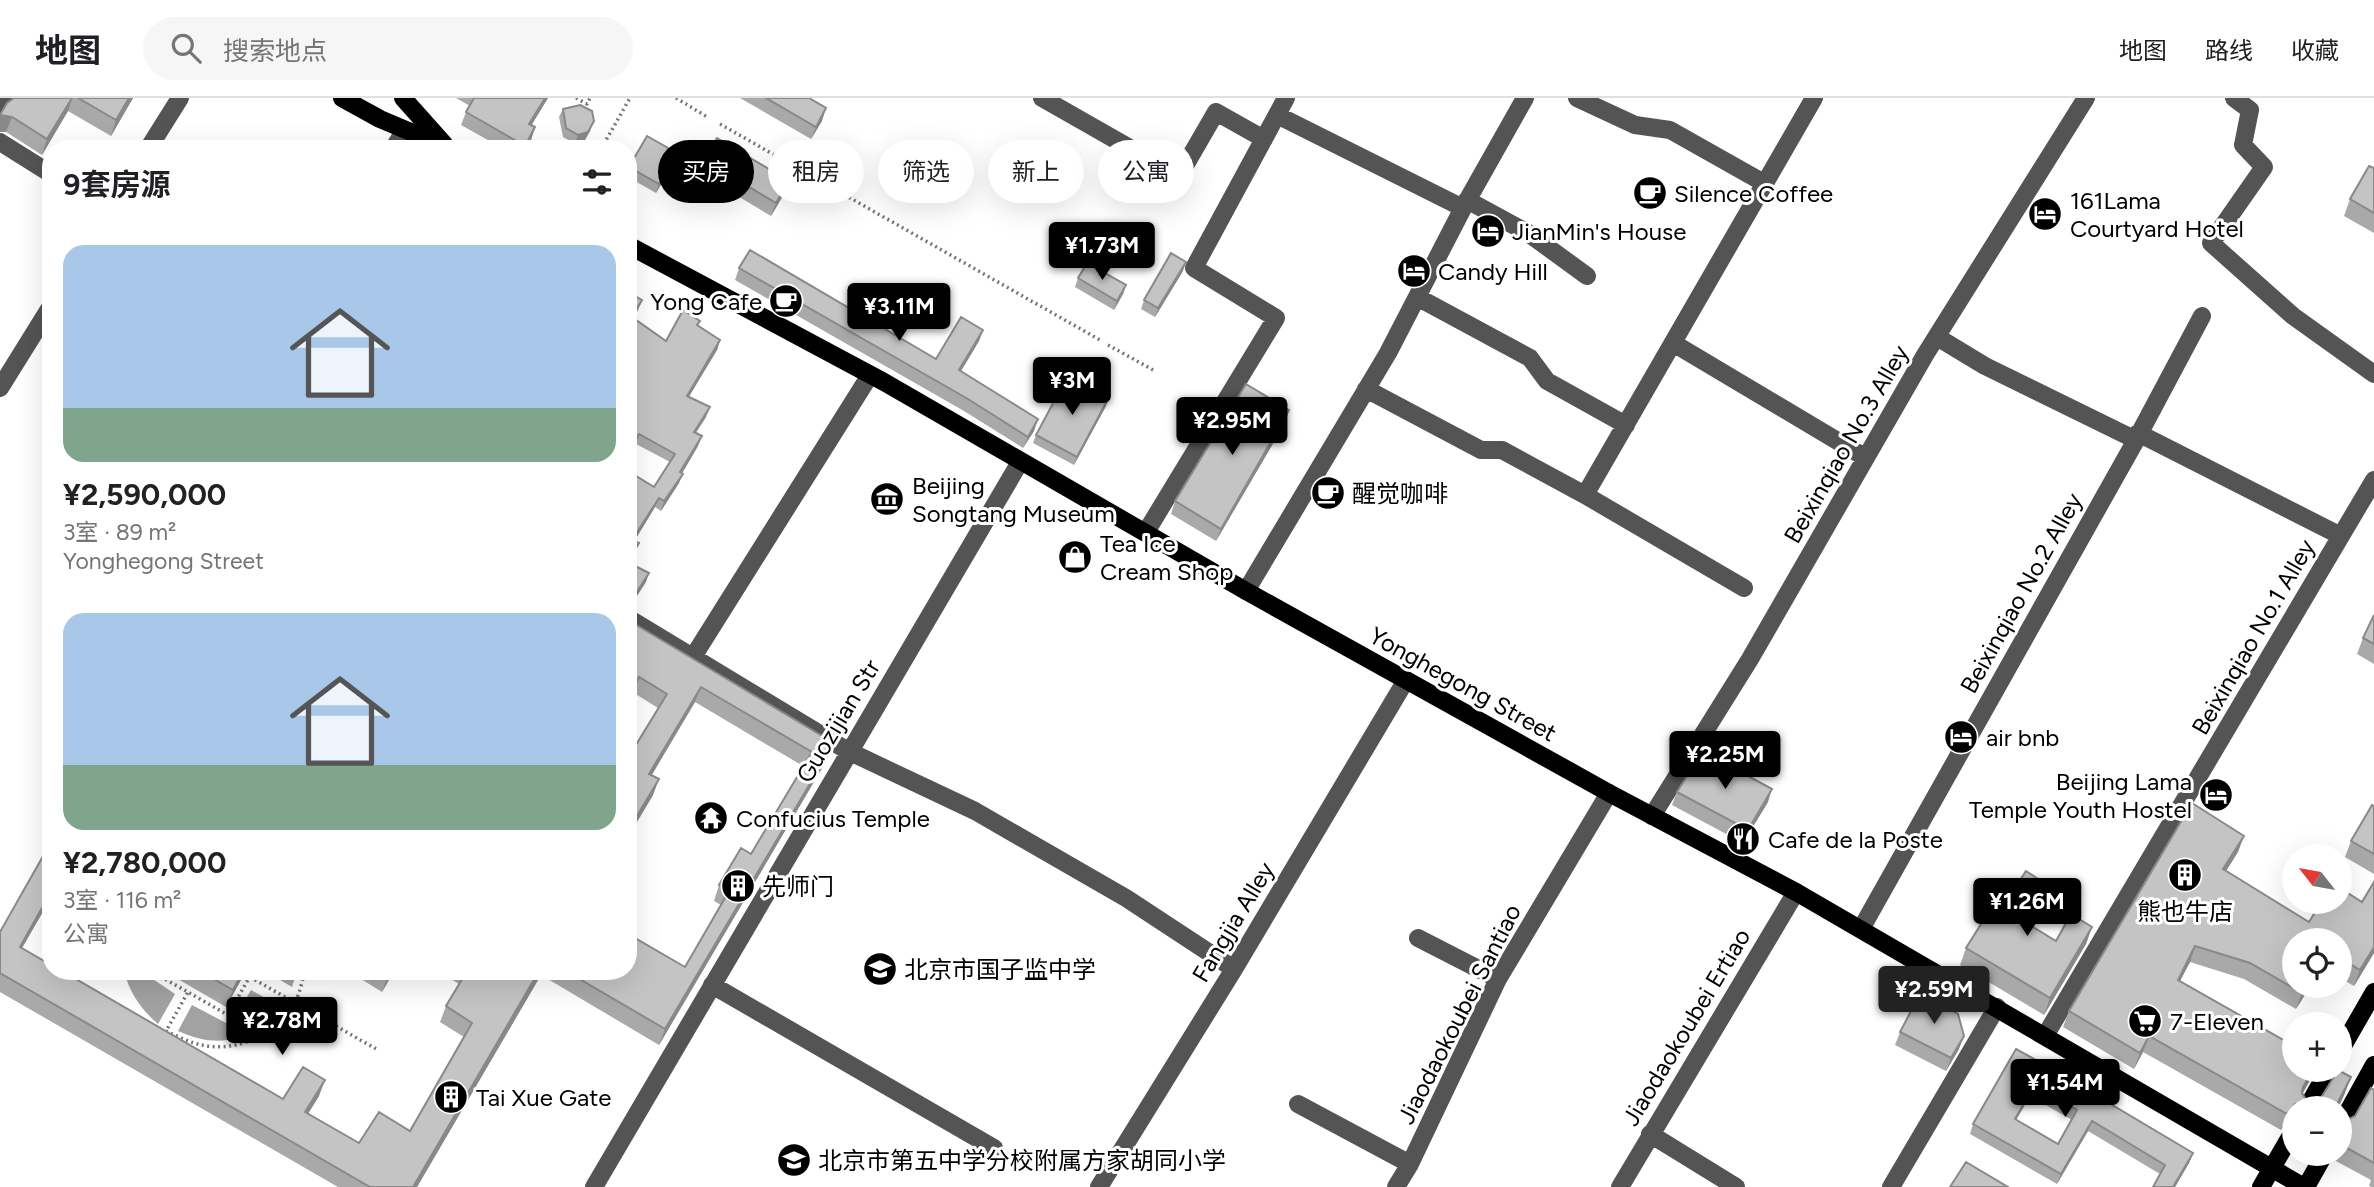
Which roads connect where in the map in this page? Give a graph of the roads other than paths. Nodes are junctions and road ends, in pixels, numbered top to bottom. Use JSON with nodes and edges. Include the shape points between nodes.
{"nodes":[{"id":1,"x":5,"y":98,"type":"edge"},
{"id":2,"x":180,"y":98,"type":"edge"},
{"id":3,"x":342,"y":98,"type":"edge"},
{"id":4,"x":403,"y":98,"type":"edge"},
{"id":5,"x":1042,"y":98,"type":"edge"},
{"id":6,"x":1286,"y":98,"type":"edge"},
{"id":7,"x":1525,"y":98,"type":"edge"},
{"id":8,"x":1577,"y":98,"type":"edge"},
{"id":9,"x":1814,"y":98,"type":"edge"},
{"id":10,"x":2234,"y":98,"type":"edge"},
{"id":11,"x":2083,"y":99,"type":"edge"},
{"id":12,"x":0,"y":107,"type":"edge"},
{"id":13,"x":1277,"y":115,"type":"junction"},
{"id":14,"x":405,"y":130,"type":"junction"},
{"id":15,"x":1264,"y":139,"type":"junction"},
{"id":16,"x":154,"y":140,"type":"edge"},
{"id":17,"x":399,"y":140,"type":"edge"},
{"id":18,"x":431,"y":140,"type":"edge"},
{"id":19,"x":442,"y":140,"type":"edge"},
{"id":20,"x":0,"y":142,"type":"edge"},
{"id":21,"x":42,"y":168,"type":"edge"},
{"id":22,"x":1764,"y":183,"type":"junction"},
{"id":23,"x":1465,"y":204,"type":"junction"},
{"id":24,"x":637,"y":250,"type":"edge"},
{"id":25,"x":1587,"y":276,"type":"dead end"},
{"id":26,"x":1417,"y":297,"type":"junction"},
{"id":27,"x":2202,"y":316,"type":"dead end"},
{"id":28,"x":42,"y":320,"type":"edge"},
{"id":29,"x":1937,"y":337,"type":"junction"},
{"id":30,"x":1672,"y":344,"type":"junction"},
{"id":31,"x":2374,"y":374,"type":"edge"},
{"id":32,"x":870,"y":375,"type":"junction"},
{"id":33,"x":0,"y":388,"type":"edge"},
{"id":34,"x":1366,"y":389,"type":"junction"},
{"id":35,"x":1626,"y":425,"type":"junction"},
{"id":36,"x":2137,"y":437,"type":"junction"},
{"id":37,"x":1866,"y":458,"type":"junction"},
{"id":38,"x":1020,"y":462,"type":"junction"},
{"id":39,"x":2374,"y":480,"type":"edge"},
{"id":40,"x":1586,"y":495,"type":"junction"},
{"id":41,"x":1146,"y":532,"type":"junction"},
{"id":42,"x":2341,"y":536,"type":"junction"},
{"id":43,"x":1744,"y":588,"type":"dead end"},
{"id":44,"x":1246,"y":591,"type":"junction"},
{"id":45,"x":637,"y":623,"type":"edge"},
{"id":46,"x":693,"y":657,"type":"junction"},
{"id":47,"x":1406,"y":680,"type":"junction"},
{"id":48,"x":848,"y":751,"type":"junction"},
{"id":49,"x":1609,"y":793,"type":"junction"},
{"id":50,"x":1652,"y":816,"type":"junction"},
{"id":51,"x":1796,"y":892,"type":"junction"},
{"id":52,"x":1861,"y":929,"type":"junction"},
{"id":53,"x":1418,"y":938,"type":"dead end"},
{"id":54,"x":1234,"y":968,"type":"junction"},
{"id":55,"x":1498,"y":979,"type":"junction"},
{"id":56,"x":712,"y":985,"type":"junction"},
{"id":57,"x":2374,"y":992,"type":"edge"},
{"id":58,"x":1997,"y":1007,"type":"junction"},
{"id":59,"x":2352,"y":1030,"type":"edge"},
{"id":60,"x":2045,"y":1036,"type":"junction"},
{"id":61,"x":2374,"y":1065,"type":"edge"},
{"id":62,"x":1298,"y":1104,"type":"dead end"},
{"id":63,"x":2352,"y":1104,"type":"edge"},
{"id":64,"x":1650,"y":1134,"type":"junction"},
{"id":65,"x":994,"y":1148,"type":"dead end"},
{"id":66,"x":2282,"y":1151,"type":"edge"},
{"id":67,"x":1410,"y":1164,"type":"junction"},
{"id":68,"x":2317,"y":1166,"type":"edge"},
{"id":69,"x":2273,"y":1167,"type":"junction"},
{"id":70,"x":594,"y":1187,"type":"edge"},
{"id":71,"x":1099,"y":1187,"type":"edge"},
{"id":72,"x":1396,"y":1187,"type":"edge"},
{"id":73,"x":1620,"y":1187,"type":"edge"},
{"id":74,"x":1736,"y":1187,"type":"edge"},
{"id":75,"x":1891,"y":1187,"type":"edge"},
{"id":76,"x":2261,"y":1187,"type":"edge"},
{"id":77,"x":2305,"y":1187,"type":"edge"}],
"edges":[{"from":1,"to":12,"type":"street"},
{"from":2,"to":16,"type":"street"},
{"from":3,"to":14,"type":"main road"},
{"from":4,"to":19,"type":"main road"},
{"from":5,"to":15,"type":"street","via":[[1179,176],[1216,112]]},
{"from":6,"to":13,"type":"street"},
{"from":7,"to":23,"type":"street"},
{"from":8,"to":22,"type":"street","via":[[1635,125],[1670,130]]},
{"from":9,"to":22,"type":"street"},
{"from":10,"to":31,"type":"street","via":[[2250,110],[2243,145],[2264,167],[2211,243],[2293,316]]},
{"from":11,"to":29,"type":"street","name":"Beixinqiao No.3 Alley"},
{"from":13,"to":15,"type":"street"},
{"from":13,"to":23,"type":"street"},
{"from":14,"to":17,"type":"street"},
{"from":14,"to":18,"type":"main road"},
{"from":15,"to":41,"type":"street","via":[[1194,268],[1276,318]]},
{"from":20,"to":21,"type":"street"},
{"from":22,"to":30,"type":"street"},
{"from":23,"to":25,"type":"street","via":[[1528,233]]},
{"from":23,"to":26,"type":"street"},
{"from":24,"to":32,"type":"main road","name":"Yonghegong Street"},
{"from":26,"to":34,"type":"street"},
{"from":26,"to":35,"type":"street","via":[[1530,358],[1547,381]]},
{"from":27,"to":36,"type":"street","name":"Beixinqiao No.2 Alley"},
{"from":28,"to":33,"type":"street"},
{"from":29,"to":36,"type":"street","via":[[1985,366]]},
{"from":29,"to":37,"type":"street","name":"Beixinqiao No.3 Alley"},
{"from":30,"to":35,"type":"street"},
{"from":30,"to":37,"type":"street"},
{"from":32,"to":38,"type":"main road","name":"Yonghegong Street"},
{"from":32,"to":46,"type":"street"},
{"from":34,"to":40,"type":"street","via":[[1481,450],[1502,450]]},
{"from":34,"to":44,"type":"street"},
{"from":35,"to":40,"type":"street"},
{"from":36,"to":42,"type":"street"},
{"from":36,"to":52,"type":"street","name":"Beixinqiao No.2 Alley"},
{"from":37,"to":50,"type":"street","name":"Beixinqiao No.3 Alley","via":[[1750,659]]},
{"from":38,"to":41,"type":"main road","name":"Yonghegong Street"},
{"from":38,"to":48,"type":"street","name":"Guozijian Str"},
{"from":39,"to":42,"type":"street","name":"Beixinqiao No.1 Alley"},
{"from":40,"to":43,"type":"street"},
{"from":41,"to":44,"type":"main road","name":"Yonghegong Street"},
{"from":42,"to":60,"type":"street","name":"Beixinqiao No.1 Alley"},
{"from":44,"to":47,"type":"main road","name":"Yonghegong Street"},
{"from":45,"to":46,"type":"street"},
{"from":46,"to":48,"type":"street"},
{"from":47,"to":49,"type":"main road","name":"Yonghegong Street"},
{"from":47,"to":54,"type":"street","name":"Fangjia Alley"},
{"from":48,"to":54,"type":"street","via":[[975,811],[1126,898]]},
{"from":48,"to":56,"type":"street","name":"Guozijian Str"},
{"from":49,"to":50,"type":"main road","name":"Yonghegong Street"},
{"from":49,"to":55,"type":"street","name":"Jiaodaokoubei Santiao"},
{"from":50,"to":51,"type":"main road","name":"Yonghegong Street"},
{"from":51,"to":52,"type":"main road","name":"Yonghegong Street"},
{"from":51,"to":64,"type":"street","name":"Jiaodaokoubei Ertiao"},
{"from":52,"to":58,"type":"main road","name":"Yonghegong Street"},
{"from":53,"to":55,"type":"street"},
{"from":54,"to":71,"type":"street","name":"Fangjia Alley"},
{"from":55,"to":67,"type":"street","name":"Jiaodaokoubei Santiao"},
{"from":56,"to":65,"type":"street"},
{"from":56,"to":70,"type":"street","name":"Guozijian Str"},
{"from":57,"to":59,"type":"main road"},
{"from":58,"to":60,"type":"main road","name":"Yonghegong Street"},
{"from":58,"to":75,"type":"street"},
{"from":60,"to":69,"type":"main road","name":"Yonghegong Street"},
{"from":61,"to":63,"type":"main road"},
{"from":62,"to":67,"type":"street"},
{"from":64,"to":73,"type":"street","name":"Jiaodaokoubei Ertiao"},
{"from":64,"to":74,"type":"street"},
{"from":66,"to":69,"type":"main road"},
{"from":67,"to":72,"type":"street","name":"Jiaodaokoubei Santiao"},
{"from":68,"to":77,"type":"main road"},
{"from":69,"to":76,"type":"main road"},
{"from":69,"to":77,"type":"main road","name":"Yonghegong Street"}]}
